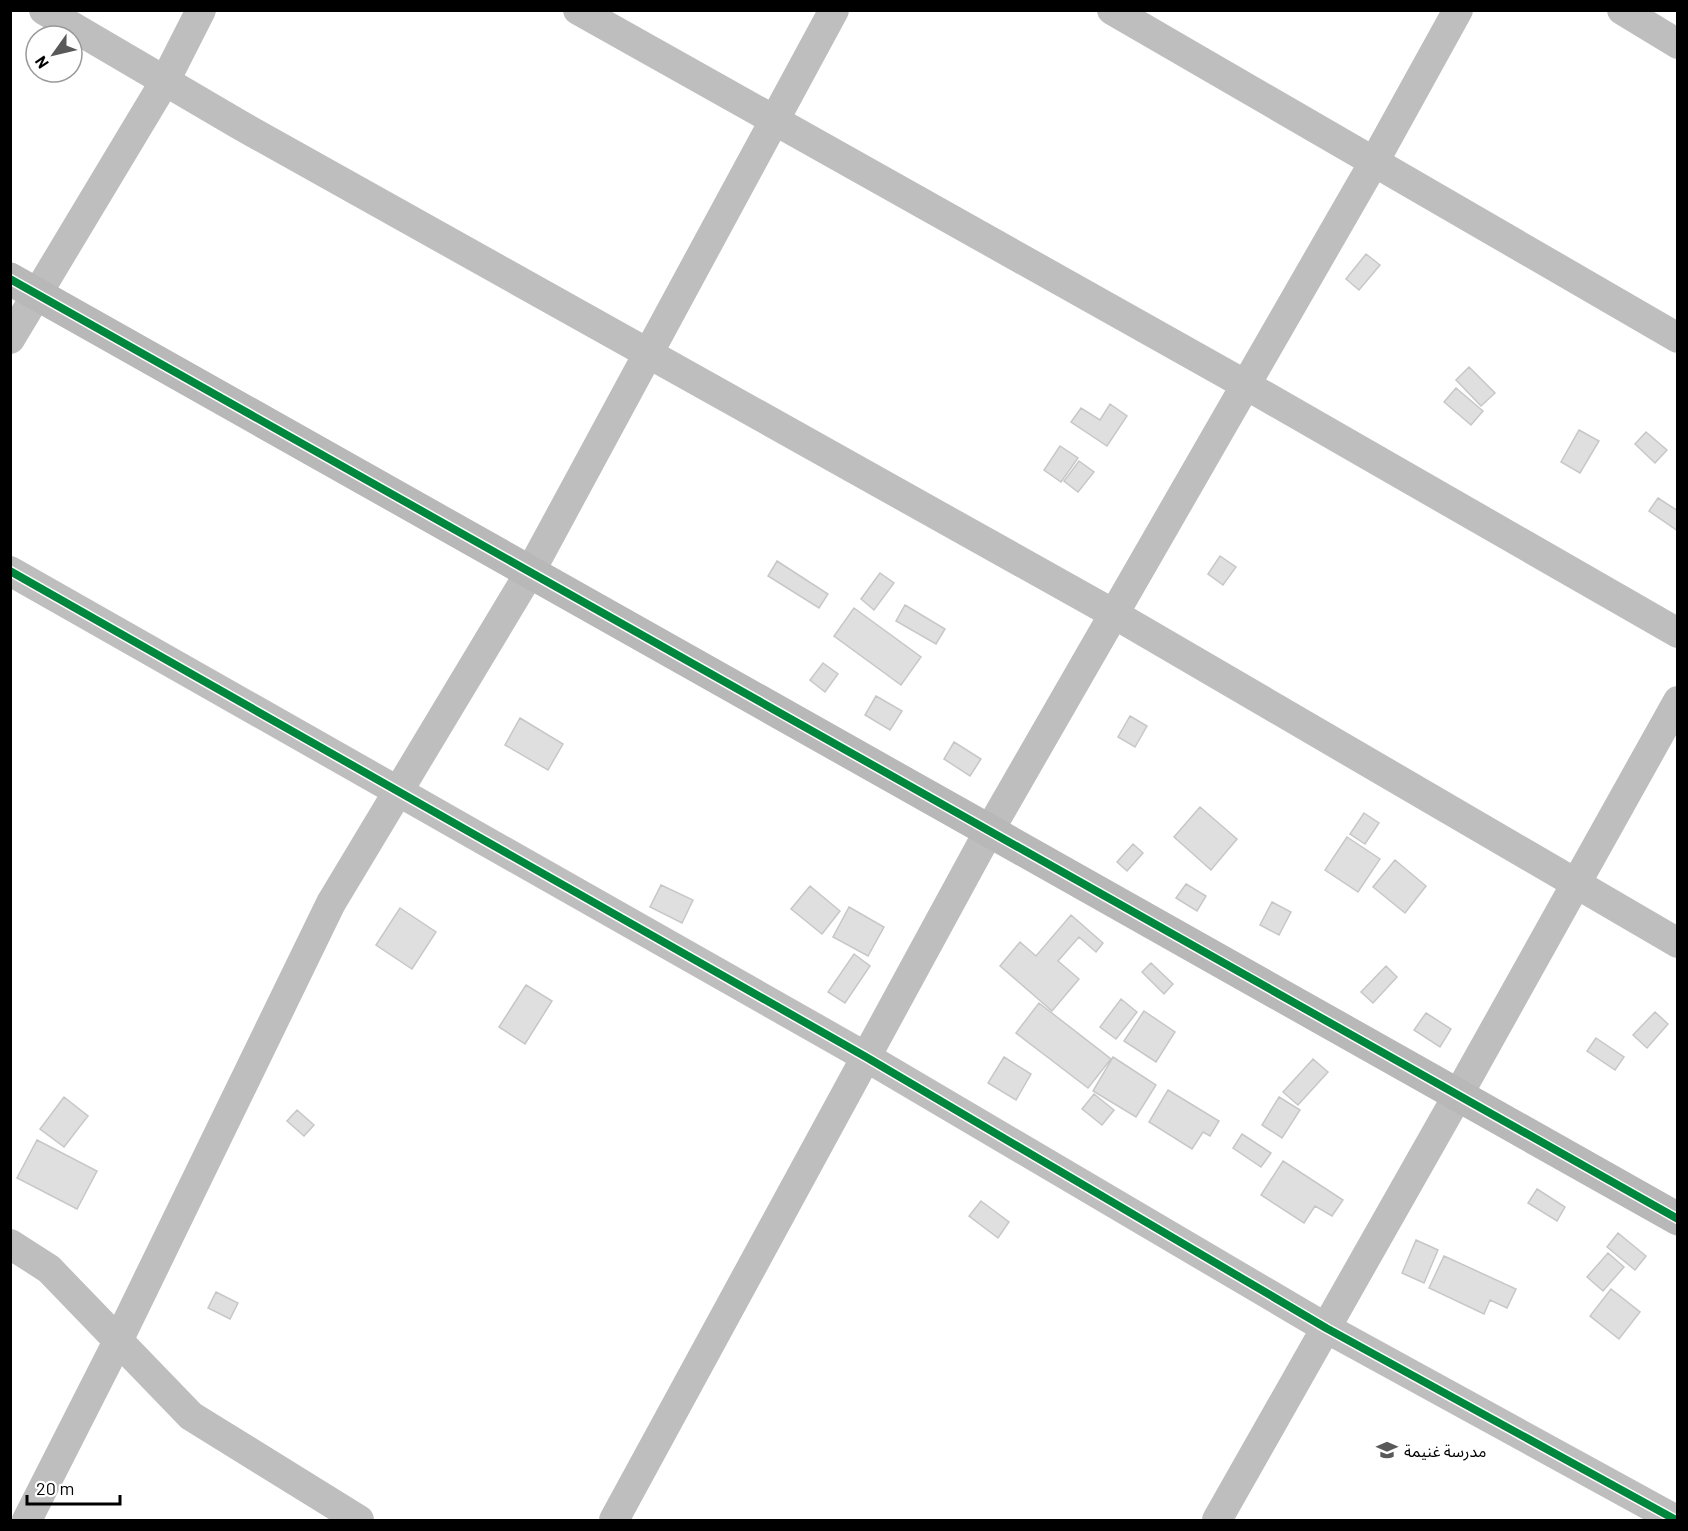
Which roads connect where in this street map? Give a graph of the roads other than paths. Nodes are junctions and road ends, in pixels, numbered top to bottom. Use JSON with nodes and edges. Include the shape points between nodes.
{"nodes":[{"id":1,"x":44,"y":10,"type":"edge"},
{"id":2,"x":201,"y":10,"type":"edge"},
{"id":3,"x":578,"y":10,"type":"edge"},
{"id":4,"x":834,"y":10,"type":"edge"},
{"id":5,"x":1113,"y":10,"type":"edge"},
{"id":6,"x":1458,"y":10,"type":"edge"},
{"id":7,"x":1622,"y":10,"type":"edge"},
{"id":8,"x":1677,"y":44,"type":"edge"},
{"id":9,"x":165,"y":81,"type":"junction"},
{"id":10,"x":773,"y":120,"type":"junction"},
{"id":11,"x":1374,"y":162,"type":"junction"},
{"id":12,"x":24,"y":286,"type":"edge"},
{"id":13,"x":1677,"y":338,"type":"edge"},
{"id":14,"x":10,"y":339,"type":"edge"},
{"id":15,"x":648,"y":353,"type":"junction"},
{"id":16,"x":1246,"y":385,"type":"junction"},
{"id":17,"x":10,"y":571,"type":"edge"},
{"id":18,"x":530,"y":572,"type":"junction"},
{"id":19,"x":1114,"y":614,"type":"junction"},
{"id":20,"x":1677,"y":633,"type":"edge"},
{"id":21,"x":1677,"y":701,"type":"edge"},
{"id":22,"x":398,"y":791,"type":"junction"},
{"id":23,"x":989,"y":831,"type":"junction"},
{"id":24,"x":1576,"y":884,"type":"junction"},
{"id":25,"x":1677,"y":944,"type":"edge"},
{"id":26,"x":866,"y":1057,"type":"junction"},
{"id":27,"x":1458,"y":1095,"type":"junction"},
{"id":28,"x":1677,"y":1219,"type":"edge"},
{"id":29,"x":10,"y":1244,"type":"edge"},
{"id":30,"x":1326,"y":1328,"type":"junction"},
{"id":31,"x":118,"y":1341,"type":"junction"},
{"id":32,"x":27,"y":1521,"type":"edge"},
{"id":33,"x":360,"y":1521,"type":"edge"},
{"id":34,"x":614,"y":1521,"type":"edge"},
{"id":35,"x":1217,"y":1521,"type":"edge"},
{"id":36,"x":1676,"y":1521,"type":"edge"}],
"edges":[{"from":1,"to":9,"type":"street"},
{"from":2,"to":9,"type":"street"},
{"from":3,"to":10,"type":"street"},
{"from":4,"to":10,"type":"street"},
{"from":5,"to":11,"type":"street"},
{"from":6,"to":11,"type":"street"},
{"from":7,"to":8,"type":"street"},
{"from":9,"to":12,"type":"street"},
{"from":9,"to":15,"type":"street"},
{"from":10,"to":15,"type":"street"},
{"from":10,"to":16,"type":"street"},
{"from":11,"to":13,"type":"street"},
{"from":11,"to":16,"type":"street"},
{"from":12,"to":14,"type":"street"},
{"from":12,"to":18,"type":"street"},
{"from":15,"to":18,"type":"street"},
{"from":15,"to":19,"type":"street"},
{"from":16,"to":19,"type":"street"},
{"from":16,"to":20,"type":"street"},
{"from":17,"to":22,"type":"street"},
{"from":18,"to":22,"type":"street"},
{"from":18,"to":23,"type":"street"},
{"from":19,"to":23,"type":"street"},
{"from":19,"to":24,"type":"street"},
{"from":21,"to":24,"type":"street"},
{"from":22,"to":26,"type":"street"},
{"from":22,"to":31,"type":"street","via":[[331,903]]},
{"from":23,"to":26,"type":"street"},
{"from":23,"to":27,"type":"street"},
{"from":24,"to":25,"type":"street"},
{"from":24,"to":27,"type":"street"},
{"from":26,"to":30,"type":"street"},
{"from":26,"to":34,"type":"street"},
{"from":27,"to":28,"type":"street"},
{"from":27,"to":30,"type":"street"},
{"from":29,"to":31,"type":"street","via":[[49,1269]]},
{"from":30,"to":35,"type":"street"},
{"from":30,"to":36,"type":"street"},
{"from":31,"to":32,"type":"street"},
{"from":31,"to":33,"type":"street","via":[[191,1416]]}]}
